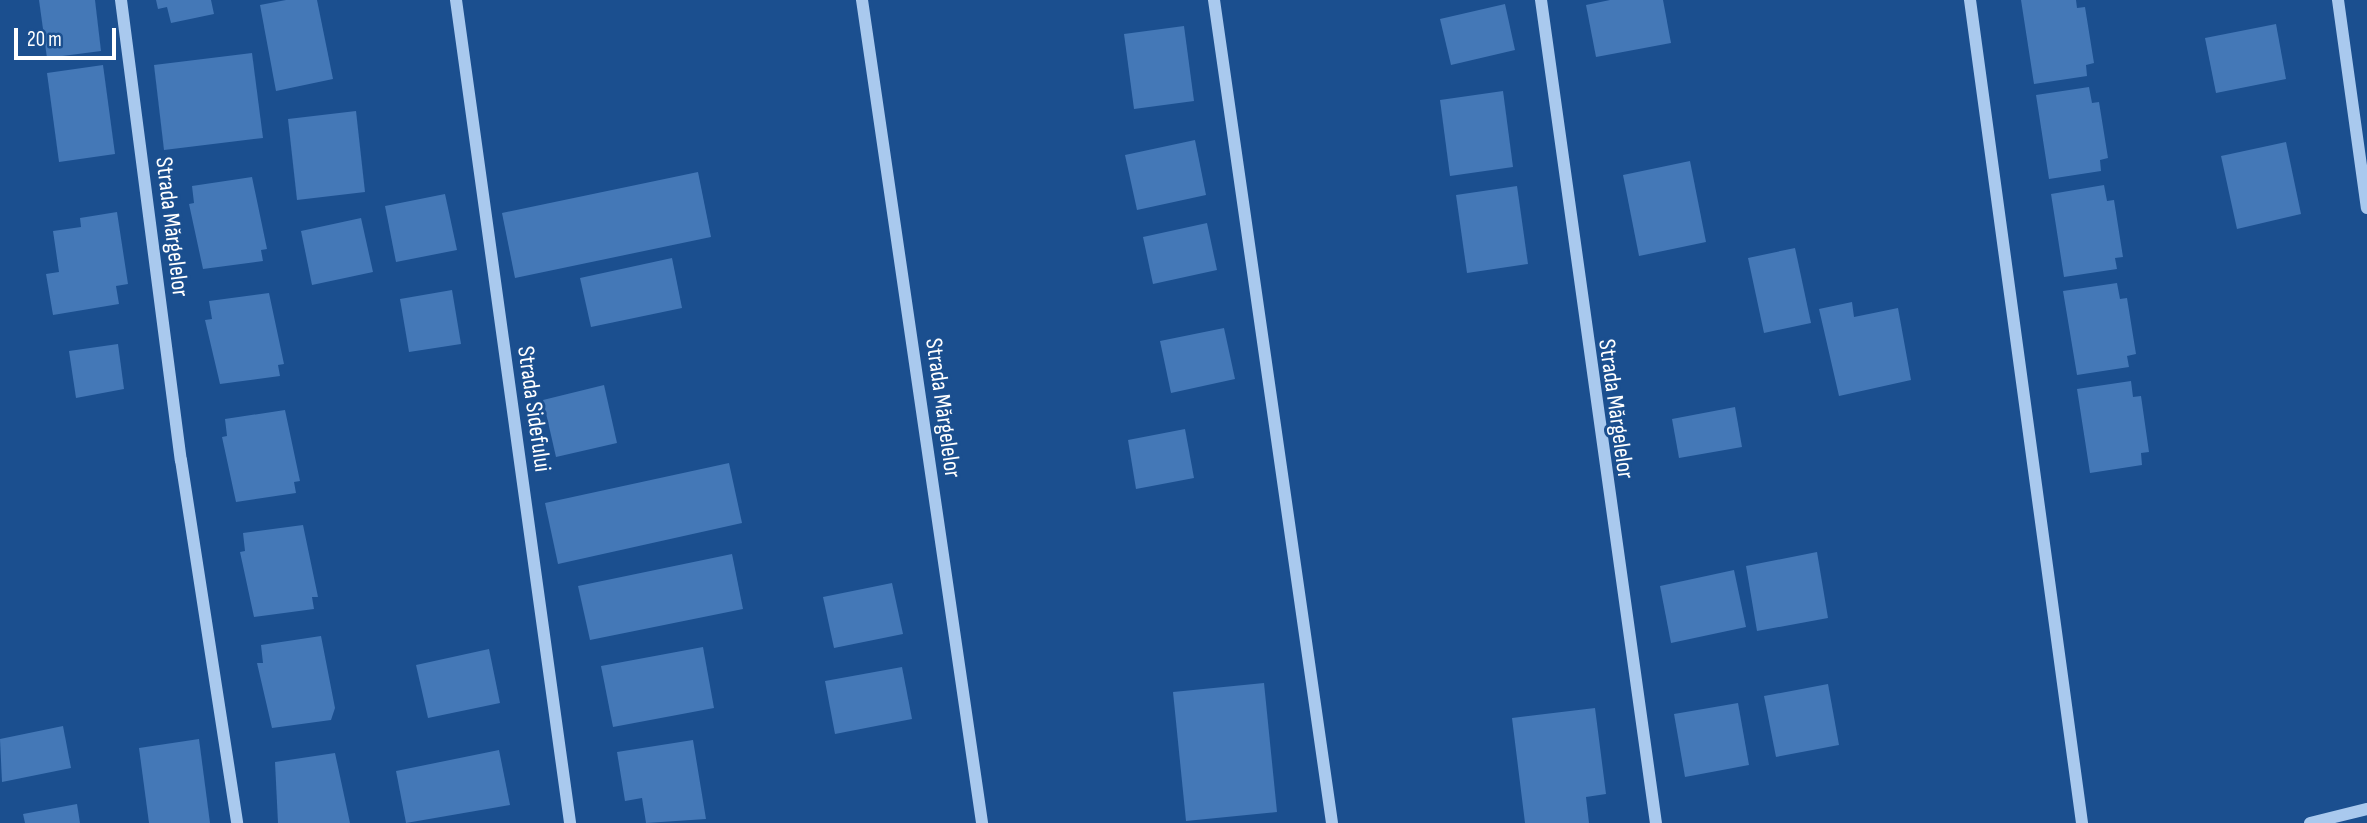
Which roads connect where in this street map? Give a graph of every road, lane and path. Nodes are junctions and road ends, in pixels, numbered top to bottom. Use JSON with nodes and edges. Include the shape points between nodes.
{"nodes":[{"id":1,"x":121,"y":0,"type":"edge"},
{"id":2,"x":456,"y":0,"type":"edge"},
{"id":3,"x":862,"y":0,"type":"edge"},
{"id":4,"x":1214,"y":0,"type":"edge"},
{"id":5,"x":1541,"y":0,"type":"edge"},
{"id":6,"x":1970,"y":0,"type":"edge"},
{"id":7,"x":2338,"y":0,"type":"edge"},
{"id":8,"x":2367,"y":208,"type":"edge"},
{"id":9,"x":2367,"y":809,"type":"edge"},
{"id":10,"x":237,"y":823,"type":"edge"},
{"id":11,"x":570,"y":823,"type":"edge"},
{"id":12,"x":982,"y":823,"type":"edge"},
{"id":13,"x":1332,"y":823,"type":"edge"},
{"id":14,"x":1656,"y":823,"type":"edge"},
{"id":15,"x":2082,"y":823,"type":"edge"},
{"id":16,"x":2310,"y":823,"type":"edge"}],
"edges":[{"from":1,"to":10,"type":"street","name":"Strada Mărgelelor","via":[[181,460]]},
{"from":2,"to":11,"type":"street","name":"Strada Sidefului"},
{"from":3,"to":12,"type":"street","name":"Strada Mărgelelor"},
{"from":4,"to":13,"type":"street"},
{"from":5,"to":14,"type":"street","name":"Strada Mărgelelor","via":[[1562,188]]},
{"from":6,"to":15,"type":"street"},
{"from":7,"to":8,"type":"street"},
{"from":9,"to":16,"type":"street"}]}
